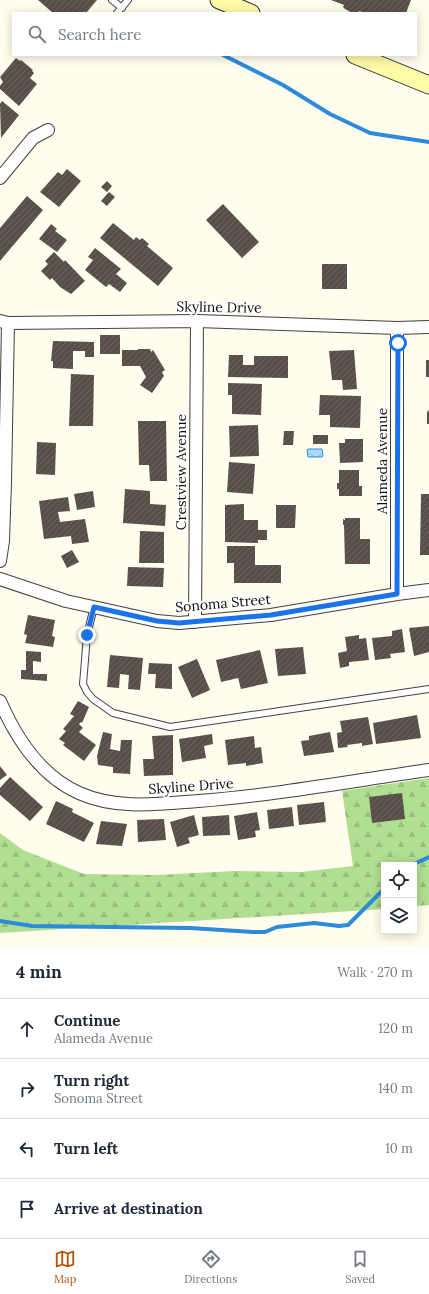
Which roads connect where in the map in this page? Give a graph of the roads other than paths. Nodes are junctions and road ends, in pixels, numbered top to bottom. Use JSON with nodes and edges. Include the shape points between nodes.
{"nodes":[{"id":1,"x":112,"y":0,"type":"edge"},
{"id":2,"x":128,"y":0,"type":"edge"},
{"id":3,"x":219,"y":0,"type":"edge"},
{"id":4,"x":120,"y":10,"type":"edge"},
{"id":5,"x":249,"y":12,"type":"edge"},
{"id":6,"x":357,"y":56,"type":"edge"},
{"id":7,"x":429,"y":85,"type":"edge"},
{"id":8,"x":48,"y":130,"type":"dead end"},
{"id":9,"x":0,"y":178,"type":"edge"},
{"id":10,"x":197,"y":321,"type":"junction"},
{"id":11,"x":4,"y":322,"type":"edge"},
{"id":12,"x":429,"y":327,"type":"edge"},
{"id":13,"x":397,"y":328,"type":"junction"},
{"id":14,"x":0,"y":560,"type":"edge"},
{"id":15,"x":0,"y":579,"type":"edge"},
{"id":16,"x":429,"y":590,"type":"edge"},
{"id":17,"x":397,"y":594,"type":"junction"},
{"id":18,"x":94,"y":607,"type":"junction"},
{"id":19,"x":196,"y":622,"type":"junction"},
{"id":20,"x":429,"y":689,"type":"edge"},
{"id":21,"x":0,"y":701,"type":"edge"},
{"id":22,"x":429,"y":770,"type":"edge"}],
"edges":[{"from":1,"to":4,"type":"lane"},
{"from":2,"to":4,"type":"lane"},
{"from":3,"to":5,"type":"street"},
{"from":6,"to":7,"type":"street"},
{"from":8,"to":9,"type":"street","via":[[33,138]]},
{"from":10,"to":11,"type":"street","name":"Skyline Drive"},
{"from":10,"to":13,"type":"street","name":"Skyline Drive"},
{"from":10,"to":19,"type":"street","name":"Crestview Avenue"},
{"from":11,"to":14,"type":"street","via":[[6,482]]},
{"from":12,"to":13,"type":"street","name":"Skyline Drive"},
{"from":13,"to":17,"type":"street","name":"Alameda Avenue"},
{"from":15,"to":18,"type":"street","name":"Sonoma Street"},
{"from":16,"to":17,"type":"street","name":"Sonoma Street"},
{"from":17,"to":19,"type":"street","name":"Sonoma Street","via":[[271,615]]},
{"from":18,"to":19,"type":"street","name":"Sonoma Street","via":[[157,621]]},
{"from":18,"to":20,"type":"lane","via":[[87,635],[82,684],[103,707],[113,713],[142,721],[170,727]]},
{"from":21,"to":22,"type":"street","name":"Skyline Drive","via":[[21,740],[46,770],[79,793],[115,804],[152,805],[244,797]]}]}
